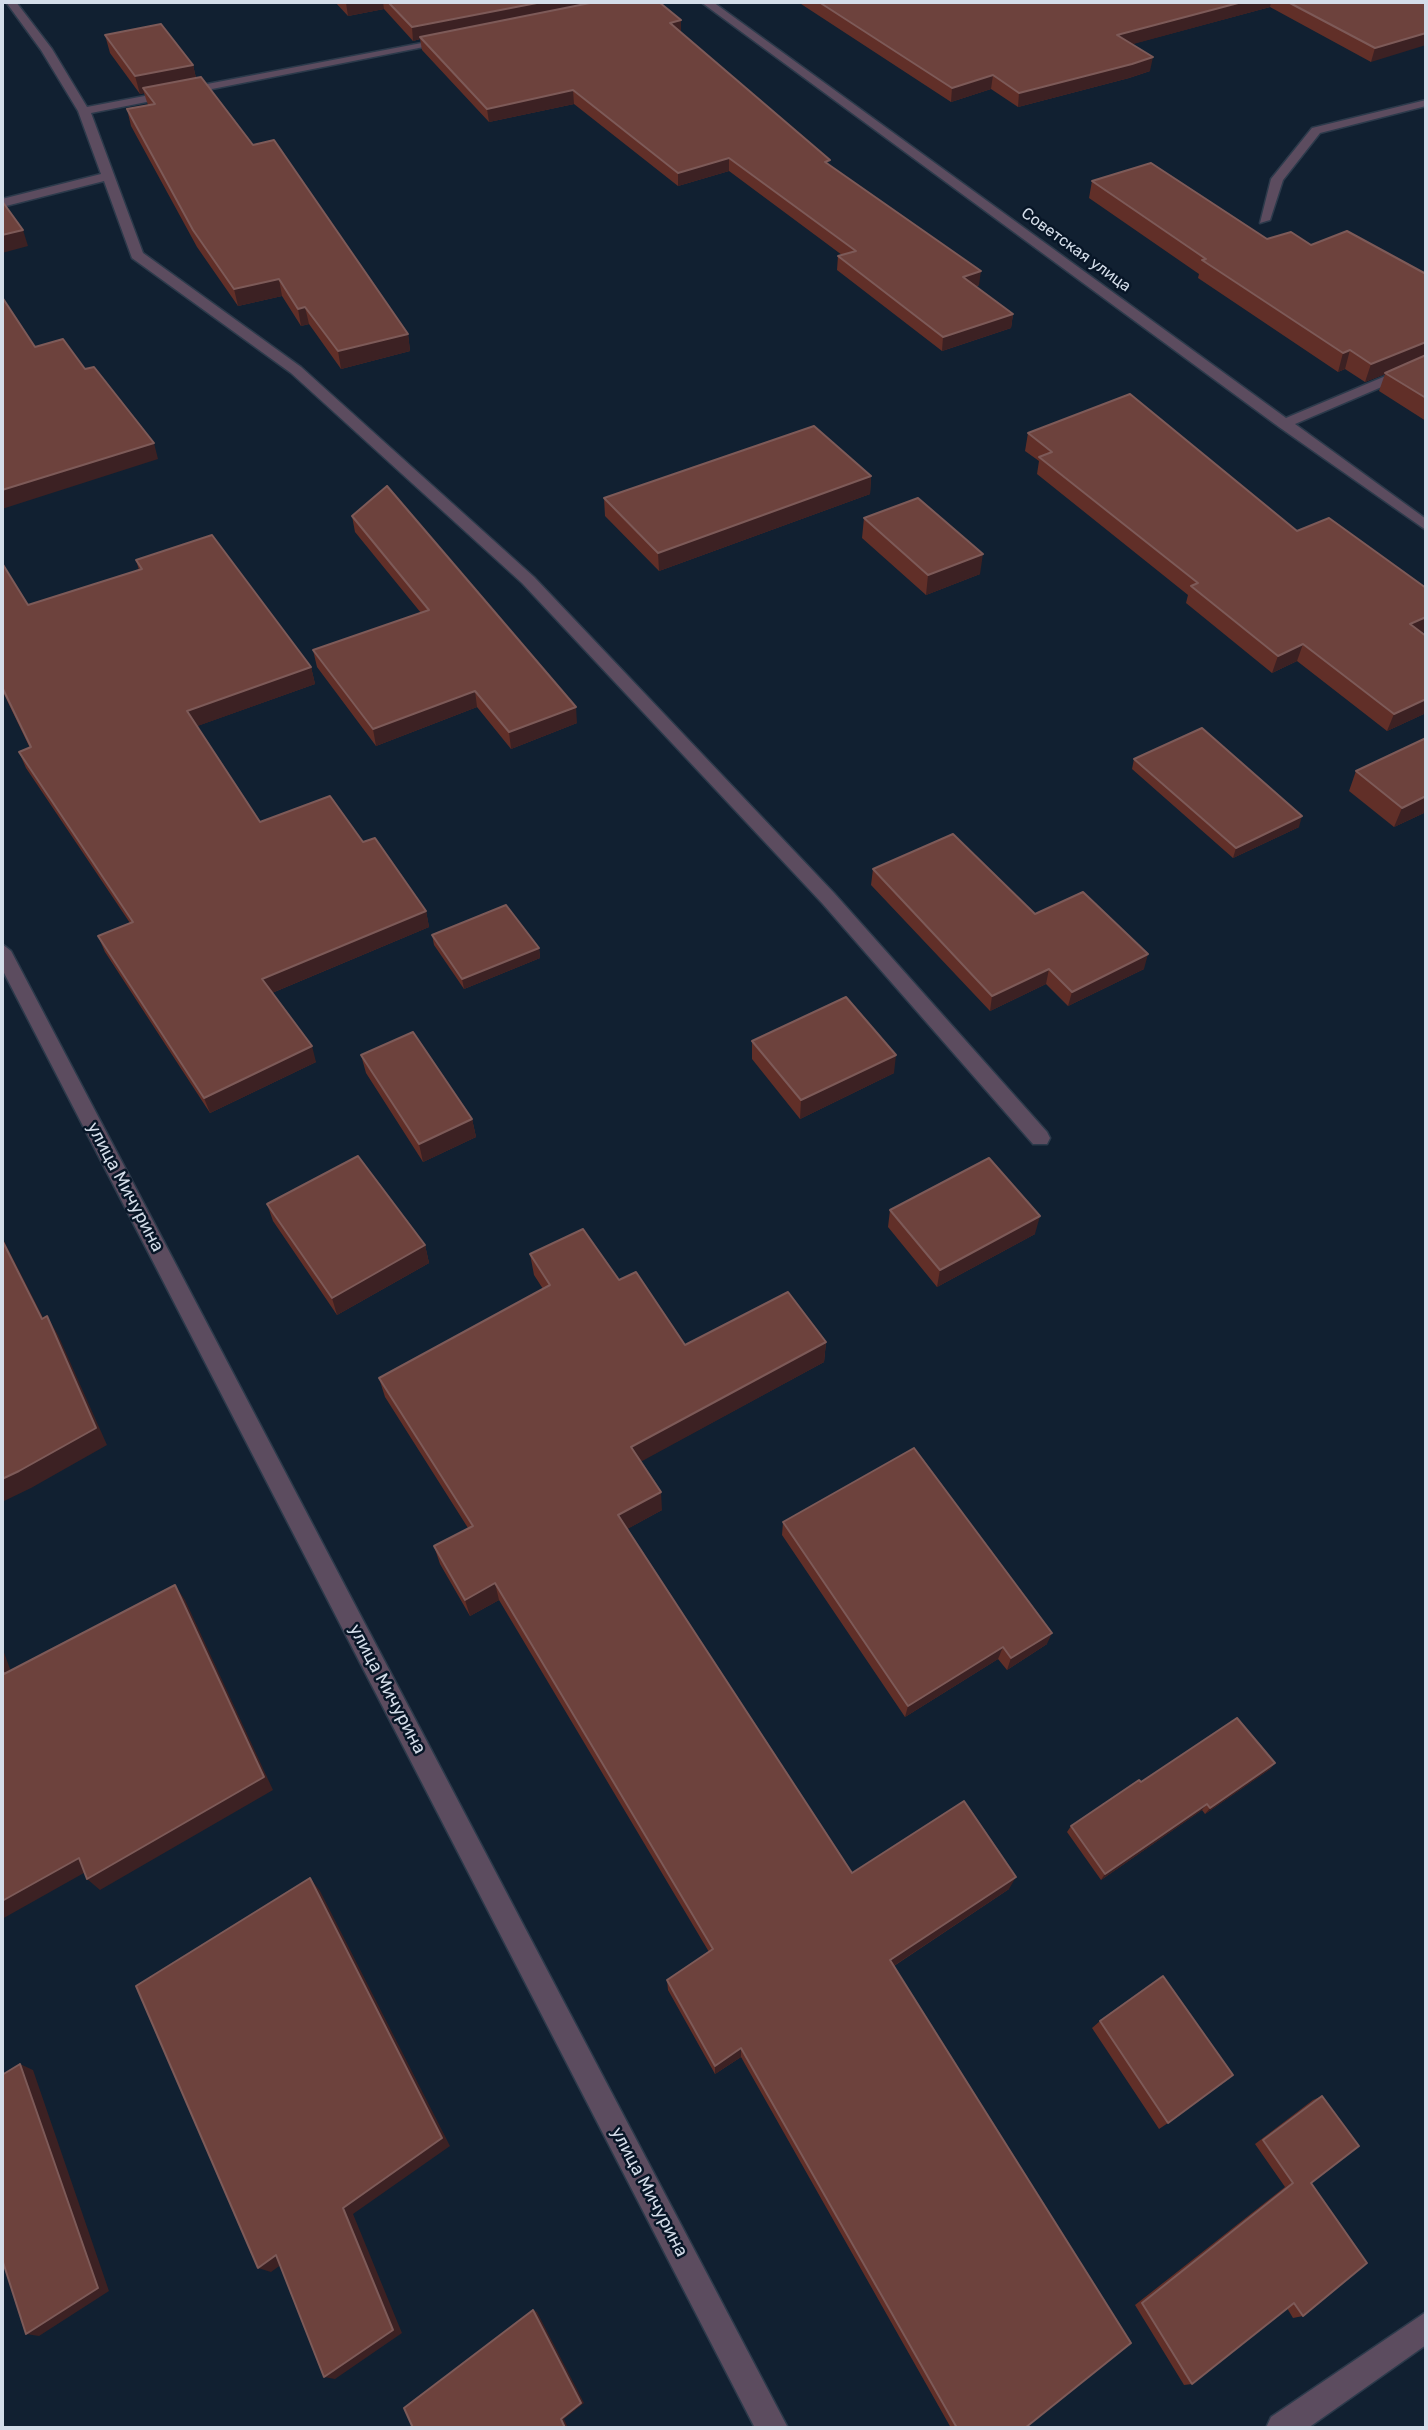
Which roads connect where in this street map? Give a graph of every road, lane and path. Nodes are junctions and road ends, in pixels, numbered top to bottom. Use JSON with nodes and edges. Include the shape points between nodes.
{"nodes":[{"id":1,"x":11,"y":2,"type":"edge"},
{"id":2,"x":706,"y":2,"type":"edge"},
{"id":3,"x":464,"y":36,"type":"edge"},
{"id":4,"x":1426,"y":103,"type":"edge"},
{"id":5,"x":84,"y":111,"type":"junction"},
{"id":6,"x":108,"y":176,"type":"junction"},
{"id":7,"x":2,"y":203,"type":"edge"},
{"id":8,"x":1264,"y":220,"type":"dead end"},
{"id":9,"x":1426,"y":363,"type":"edge"},
{"id":10,"x":1284,"y":424,"type":"junction"},
{"id":11,"x":1426,"y":526,"type":"edge"},
{"id":12,"x":2,"y":951,"type":"edge"},
{"id":13,"x":1040,"y":1138,"type":"dead end"},
{"id":14,"x":1426,"y":2327,"type":"edge"},
{"id":15,"x":772,"y":2428,"type":"edge"},
{"id":16,"x":1282,"y":2428,"type":"edge"}],
"edges":[{"from":1,"to":5,"type":"street"},
{"from":2,"to":10,"type":"street","name":"Советская улица"},
{"from":3,"to":5,"type":"street"},
{"from":4,"to":8,"type":"street","via":[[1316,130],[1277,179]]},
{"from":5,"to":6,"type":"street"},
{"from":6,"to":7,"type":"street"},
{"from":6,"to":13,"type":"street","via":[[137,255],[296,370],[528,580],[828,898]]},
{"from":9,"to":10,"type":"street"},
{"from":10,"to":11,"type":"street","name":"Советская улица"},
{"from":12,"to":15,"type":"street","name":"улица Мичурина"},
{"from":14,"to":16,"type":"street"}]}
